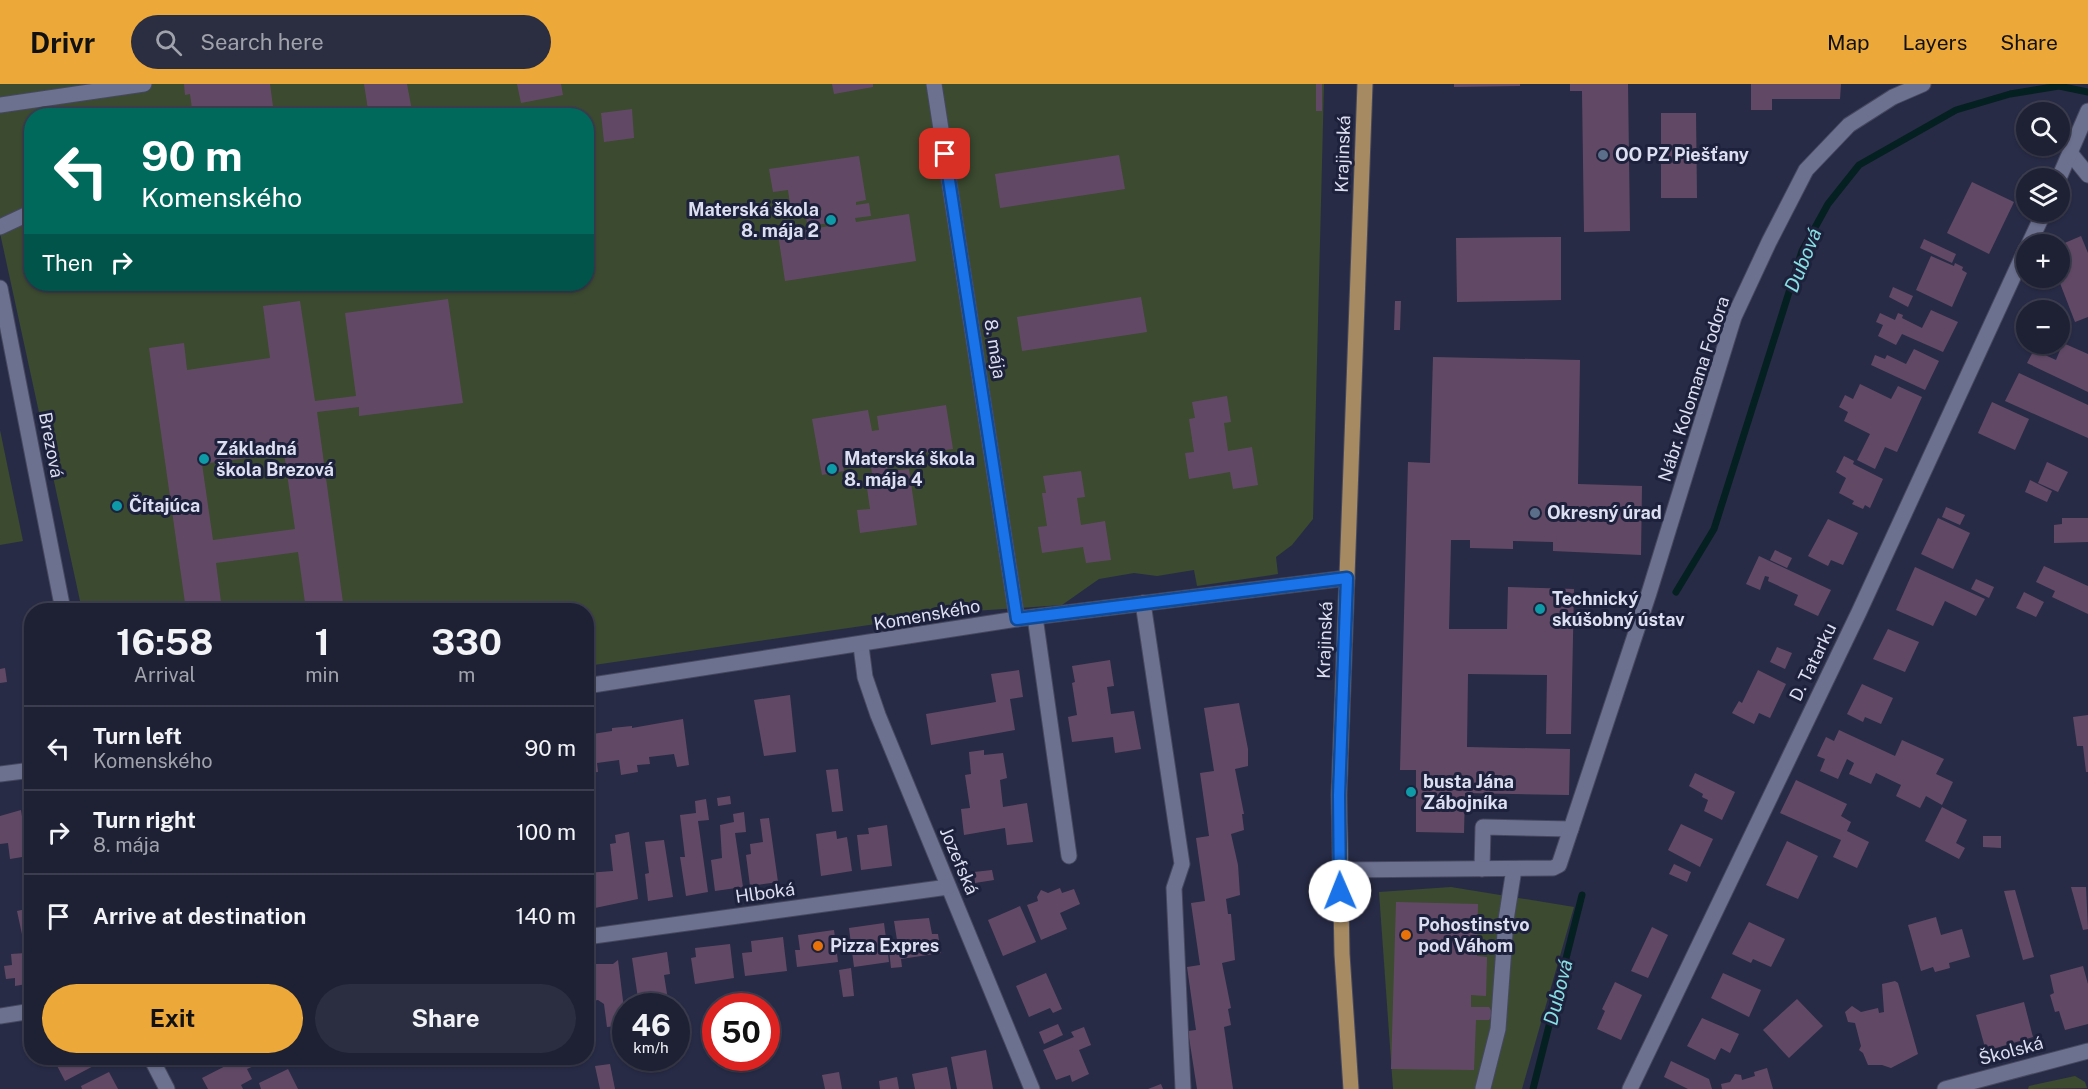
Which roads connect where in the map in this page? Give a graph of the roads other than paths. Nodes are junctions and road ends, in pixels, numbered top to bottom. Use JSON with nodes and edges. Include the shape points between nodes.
{"nodes":[{"id":1,"x":144,"y":84,"type":"edge"},
{"id":2,"x":934,"y":84,"type":"edge"},
{"id":3,"x":1365,"y":84,"type":"edge"},
{"id":4,"x":1923,"y":84,"type":"edge"},
{"id":5,"x":1893,"y":91,"type":"edge"},
{"id":6,"x":0,"y":105,"type":"edge"},
{"id":7,"x":2088,"y":111,"type":"edge"},
{"id":8,"x":2071,"y":154,"type":"junction"},
{"id":9,"x":2064,"y":168,"type":"edge"},
{"id":10,"x":2088,"y":175,"type":"edge"},
{"id":11,"x":24,"y":216,"type":"edge"},
{"id":12,"x":0,"y":227,"type":"edge"},
{"id":13,"x":2016,"y":271,"type":"edge"},
{"id":14,"x":0,"y":288,"type":"edge"},
{"id":15,"x":1347,"y":578,"type":"junction"},
{"id":16,"x":62,"y":603,"type":"edge"},
{"id":17,"x":1143,"y":603,"type":"junction"},
{"id":18,"x":1035,"y":617,"type":"junction"},
{"id":19,"x":1017,"y":619,"type":"junction"},
{"id":20,"x":861,"y":646,"type":"junction"},
{"id":21,"x":594,"y":685,"type":"edge"},
{"id":22,"x":24,"y":771,"type":"edge"},
{"id":23,"x":0,"y":774,"type":"edge"},
{"id":24,"x":1571,"y":829,"type":"junction"},
{"id":25,"x":1069,"y":855,"type":"dead end"},
{"id":26,"x":1514,"y":868,"type":"junction"},
{"id":27,"x":1482,"y":869,"type":"junction"},
{"id":28,"x":1339,"y":870,"type":"junction"},
{"id":29,"x":948,"y":887,"type":"junction"},
{"id":30,"x":594,"y":935,"type":"edge"},
{"id":31,"x":24,"y":1012,"type":"edge"},
{"id":32,"x":0,"y":1016,"type":"edge"},
{"id":33,"x":2087,"y":1055,"type":"edge"},
{"id":34,"x":155,"y":1065,"type":"edge"},
{"id":35,"x":1483,"y":1088,"type":"edge"},
{"id":36,"x":167,"y":1089,"type":"edge"},
{"id":37,"x":1032,"y":1089,"type":"edge"},
{"id":38,"x":1183,"y":1089,"type":"edge"},
{"id":39,"x":1351,"y":1089,"type":"edge"},
{"id":40,"x":1630,"y":1089,"type":"edge"},
{"id":41,"x":1945,"y":1089,"type":"edge"}],
"edges":[{"from":1,"to":6,"type":"street"},
{"from":2,"to":19,"type":"street","name":"8. mája"},
{"from":3,"to":15,"type":"main road","name":"Krajinská"},
{"from":4,"to":5,"type":"street","name":"Nábr. Kolomana Fodora"},
{"from":5,"to":24,"type":"street","name":"Nábr. Kolomana Fodora","via":[[1850,125],[1806,170],[1734,317]]},
{"from":7,"to":8,"type":"street"},
{"from":8,"to":9,"type":"street"},
{"from":8,"to":10,"type":"street"},
{"from":11,"to":12,"type":"street"},
{"from":13,"to":40,"type":"street","name":"D. Tatarku","via":[[1859,612]]},
{"from":14,"to":16,"type":"street","name":"Brezová"},
{"from":15,"to":17,"type":"street","name":"Komenského"},
{"from":15,"to":28,"type":"main road","name":"Krajinská"},
{"from":17,"to":18,"type":"street","name":"Komenského"},
{"from":17,"to":38,"type":"street","via":[[1182,864],[1174,888]]},
{"from":18,"to":19,"type":"street","name":"Komenského"},
{"from":18,"to":25,"type":"street"},
{"from":19,"to":20,"type":"street","name":"Komenského"},
{"from":20,"to":21,"type":"street","name":"Komenského"},
{"from":20,"to":29,"type":"street","name":"Jozefská","via":[[865,677],[878,715]]},
{"from":22,"to":23,"type":"street"},
{"from":24,"to":26,"type":"street","name":"Nábr. Kolomana Fodora","via":[[1558,865]]},
{"from":24,"to":27,"type":"street","via":[[1483,826]]},
{"from":26,"to":27,"type":"street","name":"Nábr. Kolomana Fodora"},
{"from":26,"to":35,"type":"street","via":[[1498,1029]]},
{"from":27,"to":28,"type":"street","name":"Nábr. Kolomana Fodora"},
{"from":28,"to":39,"type":"main road","name":"Krajinská"},
{"from":29,"to":30,"type":"street","name":"Hlboká"},
{"from":29,"to":37,"type":"street","name":"Jozefská"},
{"from":31,"to":32,"type":"street"},
{"from":33,"to":41,"type":"street","name":"Školská"},
{"from":34,"to":36,"type":"street"}]}
